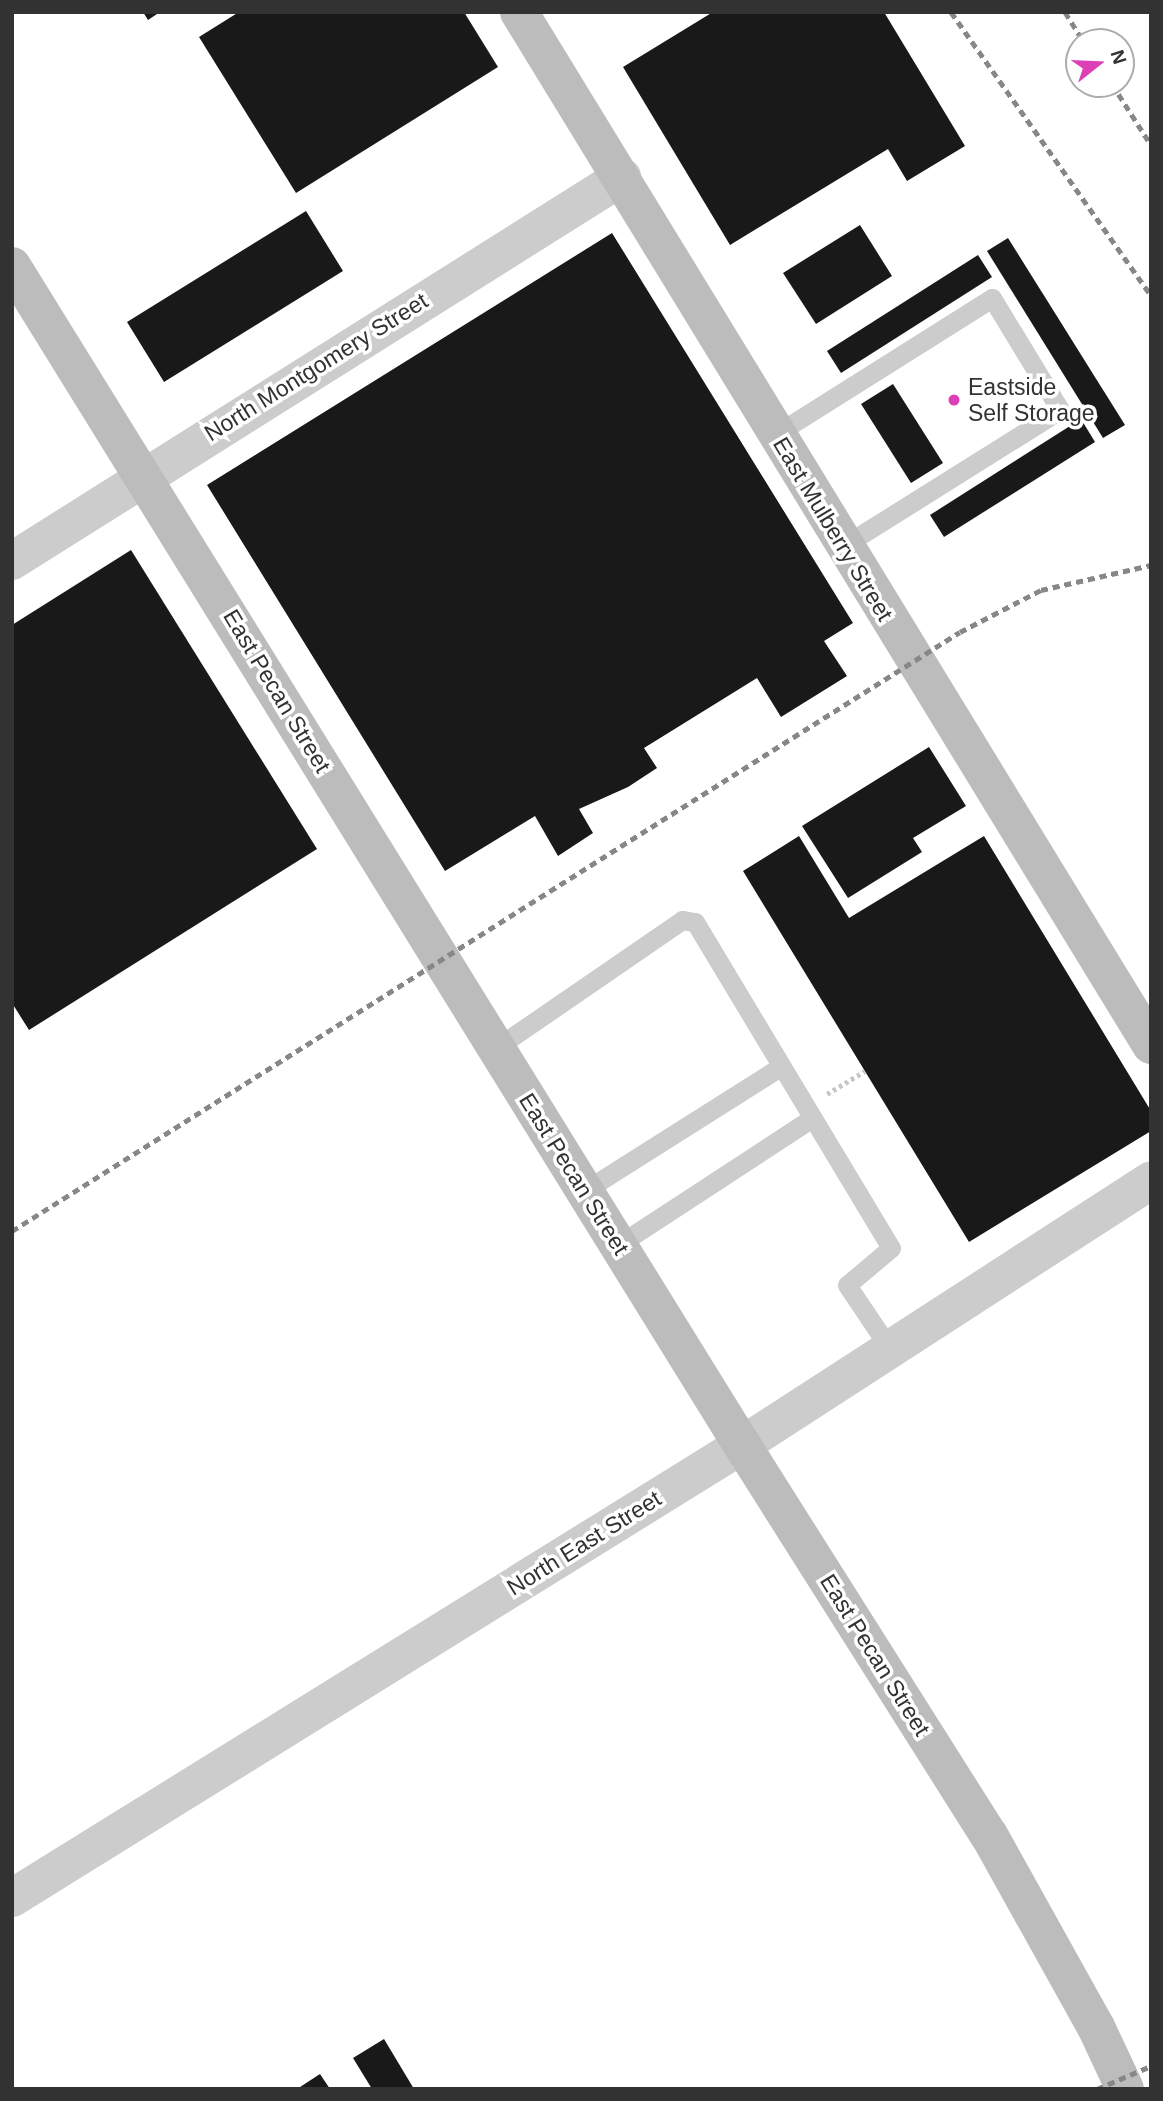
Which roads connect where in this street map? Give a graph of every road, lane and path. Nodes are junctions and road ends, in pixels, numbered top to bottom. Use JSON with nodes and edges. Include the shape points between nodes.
{"nodes":[{"id":1,"x":519,"y":12,"type":"edge"},
{"id":2,"x":622,"y":177,"type":"junction"},
{"id":3,"x":12,"y":266,"type":"edge"},
{"id":4,"x":776,"y":434,"type":"junction"},
{"id":5,"x":145,"y":474,"type":"junction"},
{"id":6,"x":843,"y":546,"type":"junction"},
{"id":7,"x":12,"y":561,"type":"edge"},
{"id":8,"x":1151,"y":1045,"type":"edge"},
{"id":9,"x":496,"y":1048,"type":"junction"},
{"id":10,"x":780,"y":1067,"type":"junction"},
{"id":11,"x":865,"y":1071,"type":"dead end"},
{"id":12,"x":809,"y":1113,"type":"junction"},
{"id":13,"x":1151,"y":1180,"type":"edge"},
{"id":14,"x":584,"y":1191,"type":"junction"},
{"id":15,"x":618,"y":1245,"type":"junction"},
{"id":16,"x":890,"y":1349,"type":"junction"},
{"id":17,"x":742,"y":1445,"type":"junction"},
{"id":18,"x":12,"y":1898,"type":"edge"},
{"id":19,"x":1125,"y":2089,"type":"edge"}],
"edges":[{"from":1,"to":2,"type":"street","name":"East Mulberry Street"},
{"from":2,"to":4,"type":"street","name":"East Mulberry Street"},
{"from":2,"to":5,"type":"street","name":"North Montgomery Street"},
{"from":3,"to":5,"type":"street","name":"East Pecan Street"},
{"from":4,"to":6,"type":"street","name":"East Mulberry Street"},
{"from":4,"to":6,"type":"lane","via":[[992,298],[1060,410]]},
{"from":5,"to":7,"type":"street","name":"North Montgomery Street"},
{"from":5,"to":9,"type":"street","name":"East Pecan Street"},
{"from":6,"to":8,"type":"street","name":"East Mulberry Street"},
{"from":9,"to":10,"type":"lane","via":[[682,920],[690,919]]},
{"from":9,"to":14,"type":"street","name":"East Pecan Street"},
{"from":10,"to":12,"type":"lane"},
{"from":10,"to":14,"type":"lane"},
{"from":11,"to":12,"type":"path"},
{"from":12,"to":15,"type":"lane"},
{"from":12,"to":16,"type":"lane","via":[[891,1248],[847,1285]]},
{"from":13,"to":16,"type":"street","name":"North East Street"},
{"from":14,"to":15,"type":"street","name":"East Pecan Street"},
{"from":15,"to":17,"type":"street","name":"East Pecan Street"},
{"from":16,"to":17,"type":"street","name":"North East Street"},
{"from":17,"to":18,"type":"street","name":"North East Street"},
{"from":17,"to":19,"type":"street","name":"East Pecan Street","via":[[989,1835],[1096,2027]]}]}
